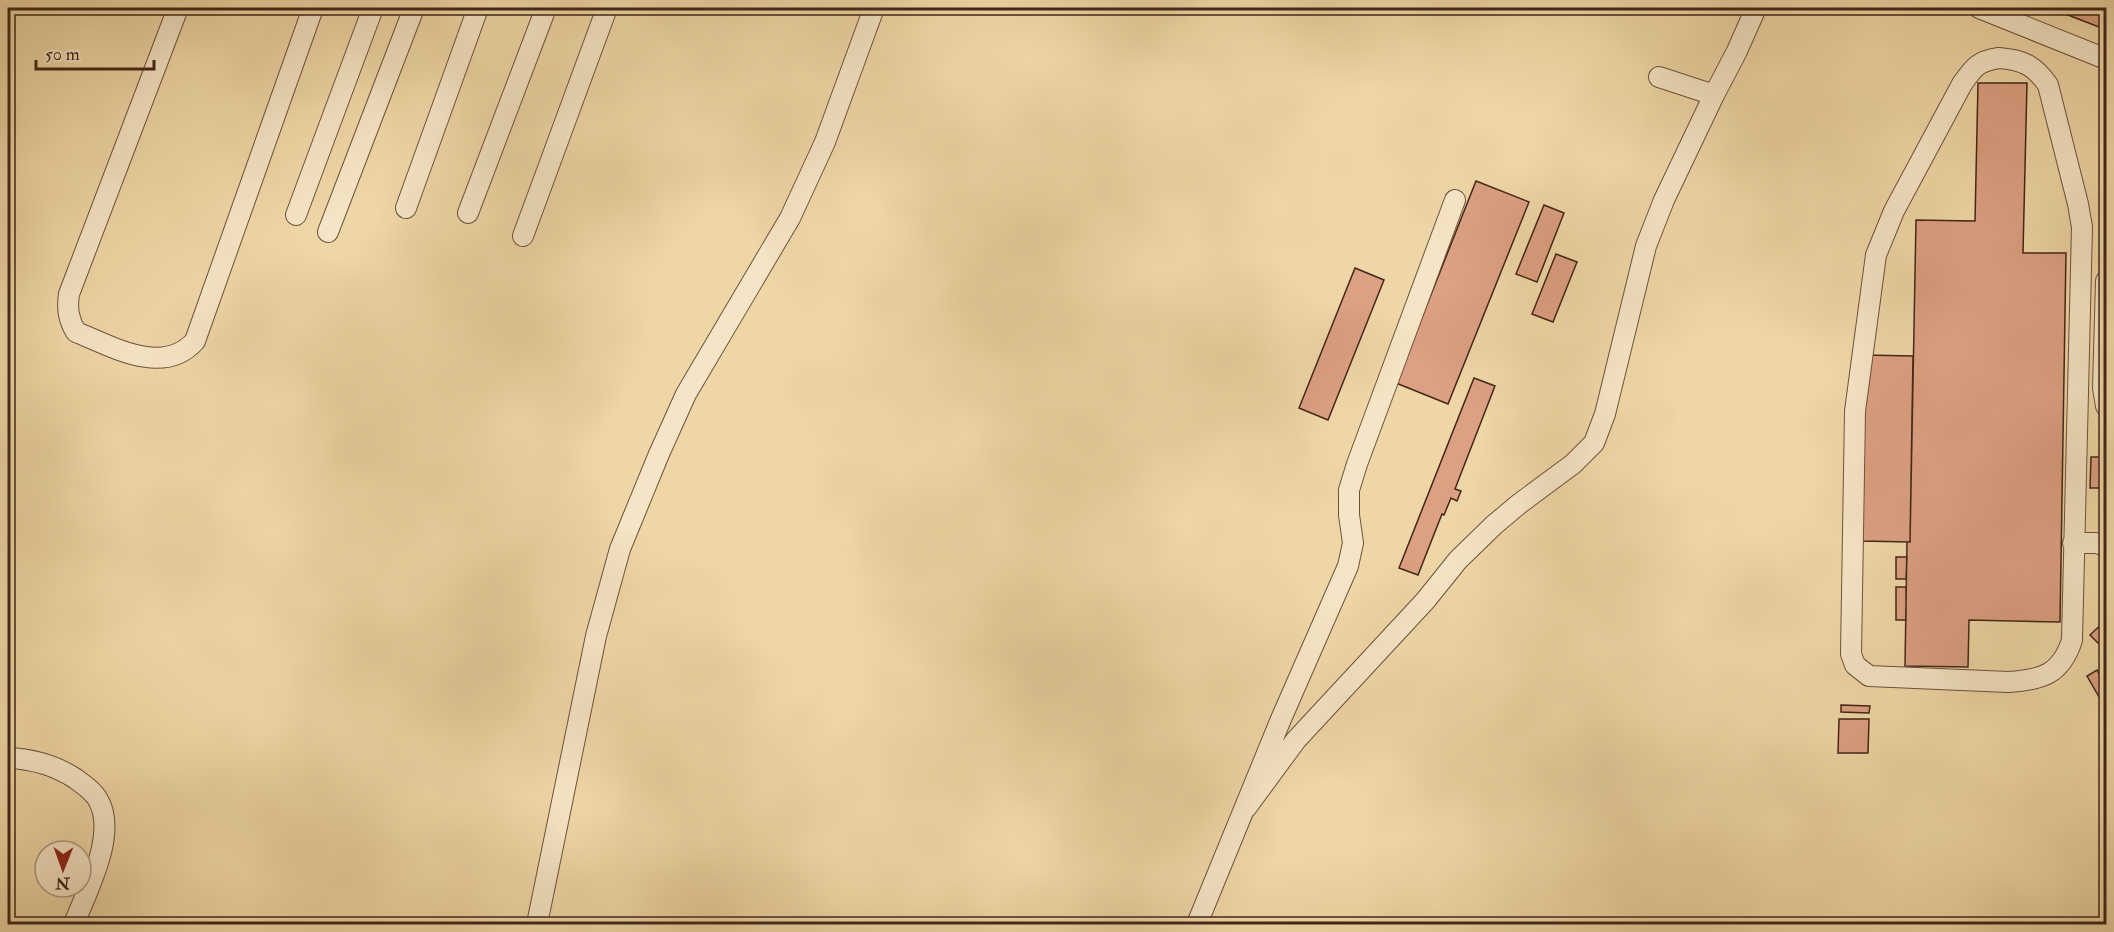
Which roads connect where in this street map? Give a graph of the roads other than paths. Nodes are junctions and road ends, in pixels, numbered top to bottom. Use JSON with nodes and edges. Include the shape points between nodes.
{"nodes":[{"id":1,"x":178,"y":8,"type":"edge"},
{"id":2,"x":313,"y":8,"type":"edge"},
{"id":3,"x":373,"y":8,"type":"edge"},
{"id":4,"x":414,"y":8,"type":"edge"},
{"id":5,"x":478,"y":8,"type":"edge"},
{"id":6,"x":546,"y":8,"type":"edge"},
{"id":7,"x":607,"y":8,"type":"edge"},
{"id":8,"x":873,"y":8,"type":"edge"},
{"id":9,"x":1756,"y":8,"type":"edge"},
{"id":10,"x":1979,"y":8,"type":"edge"},
{"id":11,"x":2106,"y":59,"type":"edge"},
{"id":12,"x":1659,"y":77,"type":"dead end"},
{"id":13,"x":1714,"y":95,"type":"junction"},
{"id":14,"x":1455,"y":200,"type":"dead end"},
{"id":15,"x":406,"y":208,"type":"dead end"},
{"id":16,"x":468,"y":213,"type":"dead end"},
{"id":17,"x":296,"y":215,"type":"dead end"},
{"id":18,"x":328,"y":232,"type":"dead end"},
{"id":19,"x":523,"y":236,"type":"dead end"},
{"id":20,"x":2106,"y":281,"type":"edge"},
{"id":21,"x":2106,"y":406,"type":"edge"},
{"id":22,"x":2073,"y":543,"type":"junction"},
{"id":23,"x":2106,"y":546,"type":"edge"},
{"id":24,"x":8,"y":758,"type":"edge"},
{"id":25,"x":1246,"y":808,"type":"junction"},
{"id":26,"x":74,"y":924,"type":"edge"},
{"id":27,"x":537,"y":924,"type":"edge"},
{"id":28,"x":1197,"y":924,"type":"edge"}],
"edges":[{"from":1,"to":2,"type":"street","via":[[69,294],[69,319],[76,332],[136,356],[170,356],[186,351],[195,342]]},
{"from":3,"to":17,"type":"street"},
{"from":4,"to":18,"type":"street"},
{"from":5,"to":15,"type":"street"},
{"from":6,"to":16,"type":"street"},
{"from":7,"to":19,"type":"street"},
{"from":8,"to":27,"type":"street","via":[[825,142],[790,218],[686,394],[620,549],[596,636]]},
{"from":9,"to":13,"type":"street"},
{"from":10,"to":11,"type":"street"},
{"from":12,"to":13,"type":"street"},
{"from":13,"to":25,"type":"street","via":[[1646,246],[1605,414],[1594,443],[1494,525],[1458,561],[1296,741]]},
{"from":14,"to":25,"type":"street","via":[[1349,490],[1353,543],[1348,566]]},
{"from":20,"to":21,"type":"street"},
{"from":22,"to":22,"type":"street","via":[[2082,227],[2078,204],[2049,85],[2039,72],[2015,60],[1986,60],[1962,84],[1894,211],[1876,255],[1855,411],[1851,654],[1855,666],[1877,678],[2030,681],[2044,677],[2068,654],[2072,640]]},
{"from":22,"to":23,"type":"street"},
{"from":24,"to":26,"type":"street","via":[[46,763],[68,773],[91,790],[102,810],[104,840]]},
{"from":25,"to":28,"type":"street"}]}
